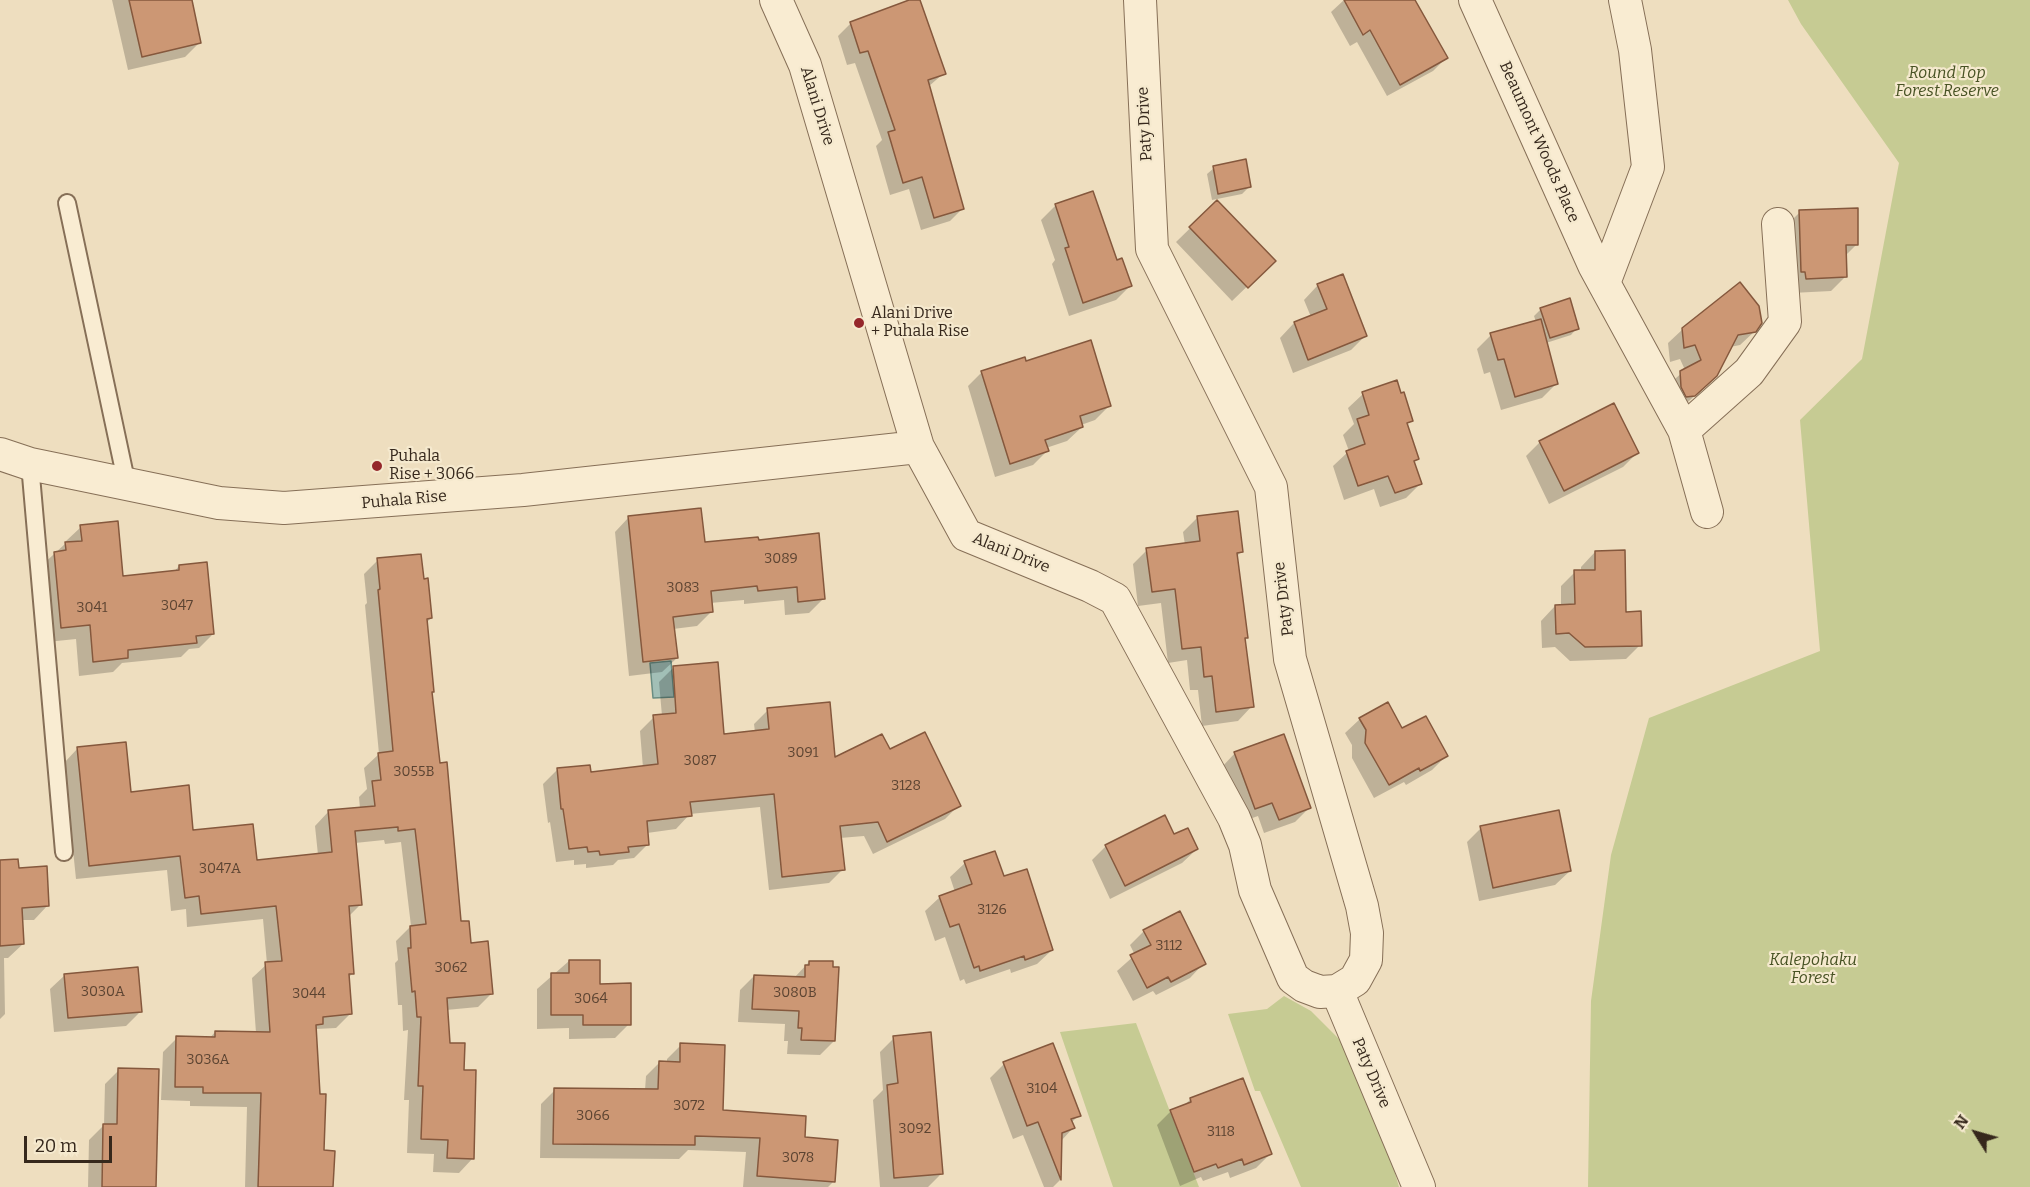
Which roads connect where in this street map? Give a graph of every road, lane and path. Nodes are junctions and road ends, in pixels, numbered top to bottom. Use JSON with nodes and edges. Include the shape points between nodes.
{"nodes":[{"id":1,"x":776,"y":0,"type":"edge"},
{"id":2,"x":1140,"y":0,"type":"edge"},
{"id":3,"x":1475,"y":0,"type":"edge"},
{"id":4,"x":1625,"y":0,"type":"edge"},
{"id":5,"x":67,"y":202,"type":"dead end"},
{"id":6,"x":1778,"y":224,"type":"dead end"},
{"id":7,"x":1604,"y":283,"type":"junction"},
{"id":8,"x":1684,"y":430,"type":"junction"},
{"id":9,"x":918,"y":447,"type":"junction"},
{"id":10,"x":0,"y":454,"type":"edge"},
{"id":11,"x":30,"y":464,"type":"junction"},
{"id":12,"x":127,"y":485,"type":"junction"},
{"id":13,"x":1707,"y":512,"type":"dead end"},
{"id":14,"x":64,"y":852,"type":"dead end"},
{"id":15,"x":1337,"y":991,"type":"junction"},
{"id":16,"x":1419,"y":1187,"type":"edge"}],
"edges":[{"from":1,"to":9,"type":"street","name":"Alani Drive","via":[[805,65]]},
{"from":2,"to":15,"type":"street","name":"Paty Drive","via":[[1152,249],[1271,487],[1290,659],[1362,906],[1366,960],[1355,980]]},
{"from":3,"to":7,"type":"street","name":"Beaumont Woods Place"},
{"from":4,"to":7,"type":"street","via":[[1635,50],[1648,166]]},
{"from":5,"to":12,"type":"lane"},
{"from":6,"to":8,"type":"street","via":[[1785,322],[1749,372]]},
{"from":7,"to":8,"type":"street","name":"Beaumont Woods Place"},
{"from":8,"to":13,"type":"street","name":"Beaumont Woods Place"},
{"from":9,"to":12,"type":"street","name":"Puhala Rise","via":[[523,490],[284,508],[219,503]]},
{"from":9,"to":15,"type":"street","name":"Alani Drive","via":[[966,536],[1115,599],[1234,818],[1255,890],[1293,978],[1320,992]]},
{"from":10,"to":11,"type":"street","name":"Puhala Rise"},
{"from":11,"to":12,"type":"street","name":"Puhala Rise"},
{"from":11,"to":14,"type":"lane"},
{"from":15,"to":16,"type":"street","name":"Paty Drive"}]}
